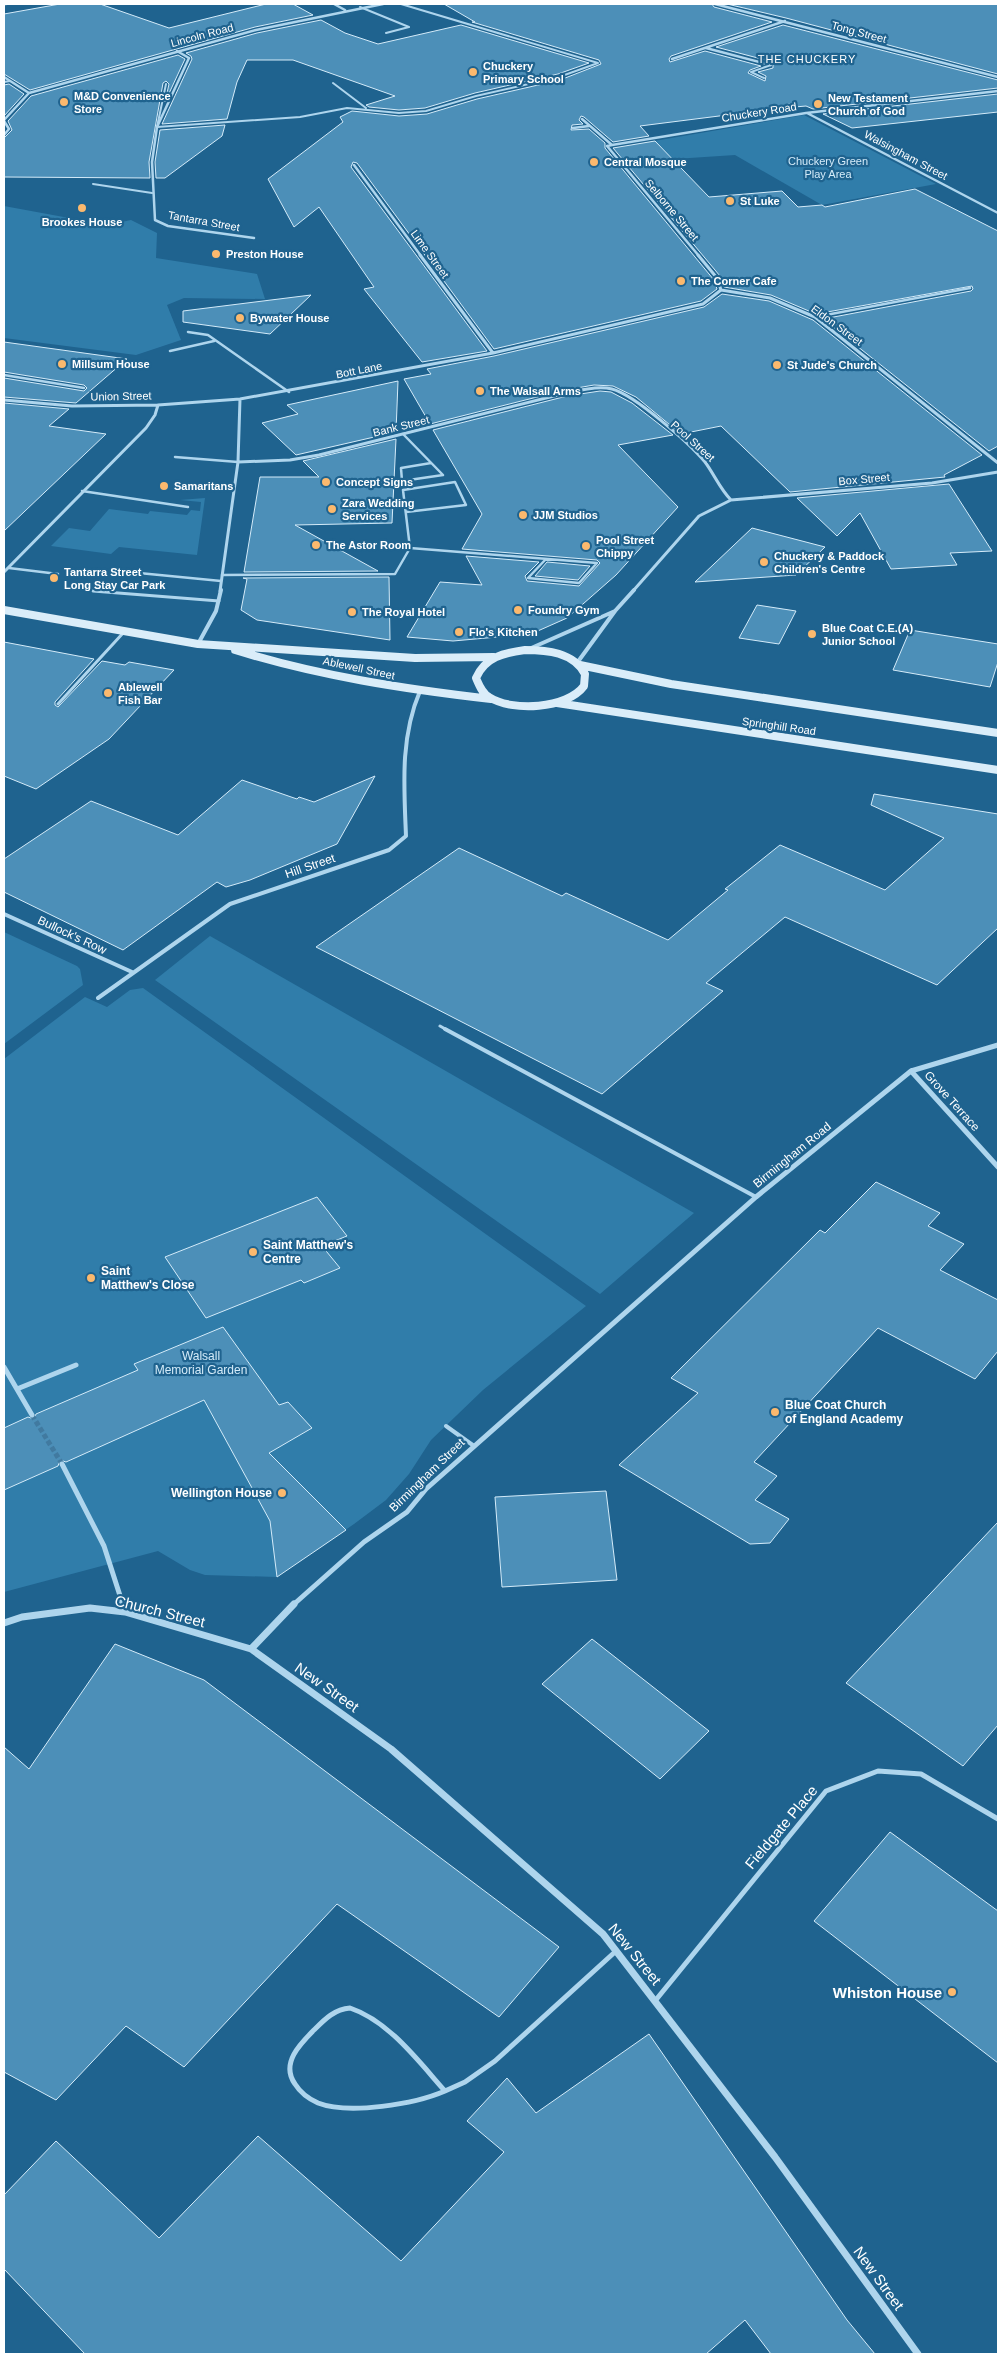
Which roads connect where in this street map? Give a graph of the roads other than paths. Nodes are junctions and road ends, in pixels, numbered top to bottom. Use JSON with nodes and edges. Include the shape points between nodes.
{"nodes":[{"id":1,"x":334,"y":4,"type":"edge"},
{"id":2,"x":383,"y":4,"type":"edge"},
{"id":3,"x":401,"y":4,"type":"edge"},
{"id":4,"x":715,"y":4,"type":"edge"},
{"id":5,"x":360,"y":8,"type":"junction"},
{"id":6,"x":346,"y":10,"type":"junction"},
{"id":7,"x":785,"y":22,"type":"junction"},
{"id":8,"x":386,"y":33,"type":"dead end"},
{"id":9,"x":706,"y":48,"type":"junction"},
{"id":10,"x":177,"y":51,"type":"junction"},
{"id":11,"x":672,"y":59,"type":"dead end"},
{"id":12,"x":771,"y":65,"type":"joint"},
{"id":13,"x":4,"y":77,"type":"edge"},
{"id":14,"x":998,"y":77,"type":"edge"},
{"id":15,"x":764,"y":78,"type":"dead end"},
{"id":16,"x":10,"y":81,"type":"junction"},
{"id":17,"x":4,"y":82,"type":"edge"},
{"id":18,"x":333,"y":83,"type":"dead end"},
{"id":19,"x":166,"y":84,"type":"dead end"},
{"id":20,"x":998,"y":92,"type":"edge"},
{"id":21,"x":29,"y":93,"type":"junction"},
{"id":22,"x":366,"y":108,"type":"junction"},
{"id":23,"x":806,"y":113,"type":"junction"},
{"id":24,"x":582,"y":119,"type":"dead end"},
{"id":25,"x":4,"y":120,"type":"edge"},
{"id":26,"x":589,"y":126,"type":"junction"},
{"id":27,"x":158,"y":127,"type":"junction"},
{"id":28,"x":573,"y":128,"type":"dead end"},
{"id":29,"x":4,"y":135,"type":"edge"},
{"id":30,"x":612,"y":145,"type":"junction"},
{"id":31,"x":354,"y":165,"type":"dead end"},
{"id":32,"x":93,"y":184,"type":"dead end"},
{"id":33,"x":152,"y":193,"type":"junction"},
{"id":34,"x":998,"y":213,"type":"edge"},
{"id":35,"x":254,"y":238,"type":"dead end"},
{"id":36,"x":970,"y":288,"type":"dead end"},
{"id":37,"x":721,"y":290,"type":"junction"},
{"id":38,"x":814,"y":317,"type":"junction"},
{"id":39,"x":188,"y":332,"type":"dead end"},
{"id":40,"x":214,"y":341,"type":"junction"},
{"id":41,"x":170,"y":351,"type":"dead end"},
{"id":42,"x":493,"y":353,"type":"junction"},
{"id":43,"x":4,"y":375,"type":"edge"},
{"id":44,"x":84,"y":388,"type":"dead end"},
{"id":45,"x":289,"y":392,"type":"junction"},
{"id":46,"x":566,"y":393,"type":"joint"},
{"id":47,"x":240,"y":399,"type":"junction"},
{"id":48,"x":4,"y":400,"type":"edge"},
{"id":49,"x":158,"y":404,"type":"junction"},
{"id":50,"x":402,"y":434,"type":"junction"},
{"id":51,"x":175,"y":457,"type":"dead end"},
{"id":52,"x":238,"y":462,"type":"junction"},
{"id":53,"x":431,"y":463,"type":"junction"},
{"id":54,"x":998,"y":463,"type":"edge"},
{"id":55,"x":998,"y":472,"type":"edge"},
{"id":56,"x":82,"y":491,"type":"junction"},
{"id":57,"x":731,"y":500,"type":"junction"},
{"id":58,"x":188,"y":506,"type":"dead end"},
{"id":59,"x":406,"y":512,"type":"junction"},
{"id":60,"x":410,"y":548,"type":"junction"},
{"id":61,"x":546,"y":559,"type":"junction"},
{"id":62,"x":6,"y":570,"type":"edge"},
{"id":63,"x":139,"y":573,"type":"dead end"},
{"id":64,"x":58,"y":574,"type":"dead end"},
{"id":65,"x":222,"y":575,"type":"junction"},
{"id":66,"x":222,"y":581,"type":"junction"},
{"id":67,"x":93,"y":591,"type":"dead end"},
{"id":68,"x":219,"y":601,"type":"junction"},
{"id":69,"x":4,"y":610,"type":"edge"},
{"id":70,"x":615,"y":611,"type":"junction"},
{"id":71,"x":124,"y":632,"type":"junction"},
{"id":72,"x":198,"y":644,"type":"junction"},
{"id":73,"x":224,"y":646,"type":"junction"},
{"id":74,"x":525,"y":650,"type":"junction"},
{"id":75,"x":494,"y":657,"type":"junction"},
{"id":76,"x":579,"y":664,"type":"junction"},
{"id":77,"x":420,"y":691,"type":"junction"},
{"id":78,"x":491,"y":699,"type":"junction"},
{"id":79,"x":557,"y":703,"type":"junction"},
{"id":80,"x":58,"y":704,"type":"dead end"},
{"id":81,"x":998,"y":733,"type":"edge"},
{"id":82,"x":998,"y":770,"type":"edge"},
{"id":83,"x":4,"y":914,"type":"edge"},
{"id":84,"x":132,"y":972,"type":"junction"},
{"id":85,"x":98,"y":998,"type":"dead end"},
{"id":86,"x":440,"y":1026,"type":"dead end"},
{"id":87,"x":998,"y":1045,"type":"edge"},
{"id":88,"x":911,"y":1071,"type":"junction"},
{"id":89,"x":998,"y":1167,"type":"edge"},
{"id":90,"x":756,"y":1197,"type":"junction"},
{"id":91,"x":620,"y":1317,"type":"joint"},
{"id":92,"x":76,"y":1365,"type":"dead end"},
{"id":93,"x":4,"y":1367,"type":"edge"},
{"id":94,"x":17,"y":1389,"type":"junction"},
{"id":95,"x":32,"y":1415,"type":"tunnel mouth"},
{"id":96,"x":446,"y":1426,"type":"dead end"},
{"id":97,"x":474,"y":1446,"type":"junction"},
{"id":98,"x":62,"y":1464,"type":"tunnel mouth"},
{"id":99,"x":124,"y":1612,"type":"junction"},
{"id":100,"x":4,"y":1623,"type":"edge"},
{"id":101,"x":251,"y":1649,"type":"junction"},
{"id":102,"x":998,"y":1819,"type":"edge"},
{"id":103,"x":616,"y":1952,"type":"junction"},
{"id":104,"x":655,"y":2001,"type":"junction"},
{"id":105,"x":446,"y":2092,"type":"junction"},
{"id":106,"x":918,"y":2354,"type":"edge"}],
"edges":[{"from":1,"to":6,"type":"street"},
{"from":2,"to":5,"type":"street","name":"Lincoln Road"},
{"from":3,"to":22,"type":"lane","via":[[598,63],[559,77],[426,111],[399,113]]},
{"from":4,"to":7,"type":"street","name":"Tong Street"},
{"from":5,"to":6,"type":"street","name":"Lincoln Road"},
{"from":5,"to":8,"type":"lane","via":[[409,27]]},
{"from":6,"to":10,"type":"street","name":"Lincoln Road"},
{"from":7,"to":9,"type":"street"},
{"from":7,"to":14,"type":"street","name":"Tong Street"},
{"from":9,"to":11,"type":"street"},
{"from":9,"to":12,"type":"street"},
{"from":10,"to":21,"type":"street","name":"Lincoln Road"},
{"from":10,"to":27,"type":"street","name":"Tantarra Street","via":[[189,58]]},
{"from":12,"to":15,"type":"lane","via":[[751,72]]},
{"from":13,"to":16,"type":"street"},
{"from":16,"to":17,"type":"lane"},
{"from":16,"to":21,"type":"street"},
{"from":18,"to":22,"type":"lane"},
{"from":19,"to":27,"type":"lane"},
{"from":20,"to":23,"type":"street","name":"Chuckery Road"},
{"from":21,"to":25,"type":"street","via":[[22,97],[12,116]]},
{"from":22,"to":27,"type":"lane"},
{"from":23,"to":30,"type":"street","name":"Chuckery Road"},
{"from":23,"to":34,"type":"street","name":"Walsingham Street"},
{"from":24,"to":26,"type":"street"},
{"from":25,"to":29,"type":"street","via":[[9,129]]},
{"from":26,"to":28,"type":"street"},
{"from":26,"to":30,"type":"street"},
{"from":27,"to":33,"type":"street","name":"Tantarra Street"},
{"from":30,"to":37,"type":"street","name":"Selborne Street","via":[[607,146],[718,278]]},
{"from":31,"to":42,"type":"street","name":"Lime Street"},
{"from":32,"to":33,"type":"lane"},
{"from":33,"to":35,"type":"street","name":"Tantarra Street","via":[[155,220],[168,226]]},
{"from":36,"to":38,"type":"lane"},
{"from":37,"to":38,"type":"street","name":"Eldon Street","via":[[766,296],[790,303]]},
{"from":37,"to":42,"type":"street","name":"Bott Lane","via":[[703,304]]},
{"from":38,"to":54,"type":"street","name":"Eldon Street"},
{"from":39,"to":40,"type":"lane","via":[[208,335]]},
{"from":40,"to":41,"type":"lane"},
{"from":40,"to":45,"type":"lane"},
{"from":42,"to":45,"type":"street","name":"Bott Lane"},
{"from":43,"to":44,"type":"lane"},
{"from":45,"to":47,"type":"street","name":"Bott Lane"},
{"from":46,"to":50,"type":"street","name":"Bank Street"},
{"from":46,"to":57,"type":"street","name":"Pool Street","via":[[596,388],[623,393],[703,460],[722,492]]},
{"from":47,"to":49,"type":"street","name":"Union Street"},
{"from":47,"to":52,"type":"street"},
{"from":48,"to":49,"type":"street","name":"Union Street","via":[[72,406]]},
{"from":49,"to":56,"type":"street","via":[[146,428]]},
{"from":50,"to":52,"type":"street","name":"Bank Street","via":[[290,460]]},
{"from":50,"to":53,"type":"lane"},
{"from":51,"to":52,"type":"lane"},
{"from":52,"to":65,"type":"street"},
{"from":53,"to":53,"type":"lane","via":[[401,468],[402,481],[443,475]]},
{"from":55,"to":57,"type":"street","name":"Box Street","via":[[932,483]]},
{"from":56,"to":58,"type":"lane"},
{"from":56,"to":62,"type":"street"},
{"from":57,"to":70,"type":"street","via":[[699,516]]},
{"from":59,"to":59,"type":"lane","via":[[403,490],[455,482],[466,506]]},
{"from":59,"to":60,"type":"lane"},
{"from":60,"to":61,"type":"lane"},
{"from":60,"to":65,"type":"lane","via":[[395,574]]},
{"from":61,"to":61,"type":"lane","via":[[571,561],[597,563],[580,583],[528,578]]},
{"from":62,"to":64,"type":"lane"},
{"from":63,"to":66,"type":"lane"},
{"from":65,"to":66,"type":"street"},
{"from":66,"to":68,"type":"street"},
{"from":67,"to":68,"type":"lane"},
{"from":68,"to":72,"type":"street"},
{"from":69,"to":71,"type":"street","name":"Ablewell Street"},
{"from":70,"to":74,"type":"street"},
{"from":70,"to":76,"type":"street"},
{"from":71,"to":72,"type":"street","name":"Ablewell Street"},
{"from":71,"to":80,"type":"lane"},
{"from":72,"to":73,"type":"street","name":"Ablewell Street"},
{"from":73,"to":75,"type":"street","name":"Ablewell Street","via":[[415,658]]},
{"from":73,"to":77,"type":"street","name":"Ablewell Street","via":[[263,660]]},
{"from":74,"to":75,"type":"street","name":"Ablewell Street"},
{"from":74,"to":76,"type":"street","name":"Ablewell Street","via":[[556,653]]},
{"from":75,"to":78,"type":"street","via":[[483,665],[476,678],[481,690]]},
{"from":76,"to":79,"type":"street","via":[[586,675],[584,685],[574,696]]},
{"from":76,"to":81,"type":"street","via":[[671,684]]},
{"from":77,"to":78,"type":"street","name":"Ablewell Street"},
{"from":77,"to":84,"type":"street","name":"Hill Street","via":[[412,705],[404,757],[406,836],[389,850],[230,904]]},
{"from":78,"to":79,"type":"street","name":"Ablewell Street","via":[[524,706]]},
{"from":79,"to":82,"type":"street","name":"Springhill Road"},
{"from":83,"to":84,"type":"street","name":"Bullock's Row"},
{"from":84,"to":85,"type":"street","name":"Hill Street"},
{"from":86,"to":90,"type":"lane"},
{"from":87,"to":88,"type":"street","name":"Birmingham Road"},
{"from":88,"to":89,"type":"street","name":"Grove Terrace"},
{"from":88,"to":90,"type":"street","name":"Birmingham Road"},
{"from":90,"to":91,"type":"street","name":"Birmingham Road"},
{"from":91,"to":97,"type":"street","name":"Birmingham Street"},
{"from":92,"to":94,"type":"street"},
{"from":93,"to":94,"type":"street"},
{"from":94,"to":95,"type":"street"},
{"from":96,"to":97,"type":"lane"},
{"from":97,"to":101,"type":"street","name":"Birmingham Street","via":[[426,1489],[407,1512],[364,1542],[285,1612]]},
{"from":98,"to":99,"type":"street","via":[[100,1538]]},
{"from":99,"to":100,"type":"street","name":"Church Street","via":[[90,1608],[22,1616]]},
{"from":99,"to":101,"type":"street","name":"Church Street"},
{"from":101,"to":103,"type":"street","name":"New Street","via":[[391,1749],[603,1934]]},
{"from":102,"to":104,"type":"lane","name":"Fieldgate Place","via":[[921,1774],[878,1771],[826,1791]]},
{"from":103,"to":104,"type":"street","name":"New Street"},
{"from":103,"to":105,"type":"lane","via":[[480,2073]]},
{"from":104,"to":106,"type":"street","name":"New Street","via":[[775,2157]]},
{"from":105,"to":105,"type":"lane","via":[[400,2102],[336,2107],[319,2104],[307,2097],[290,2078],[288,2068],[307,2037],[330,2015],[349,2008],[376,2021]]}]}
